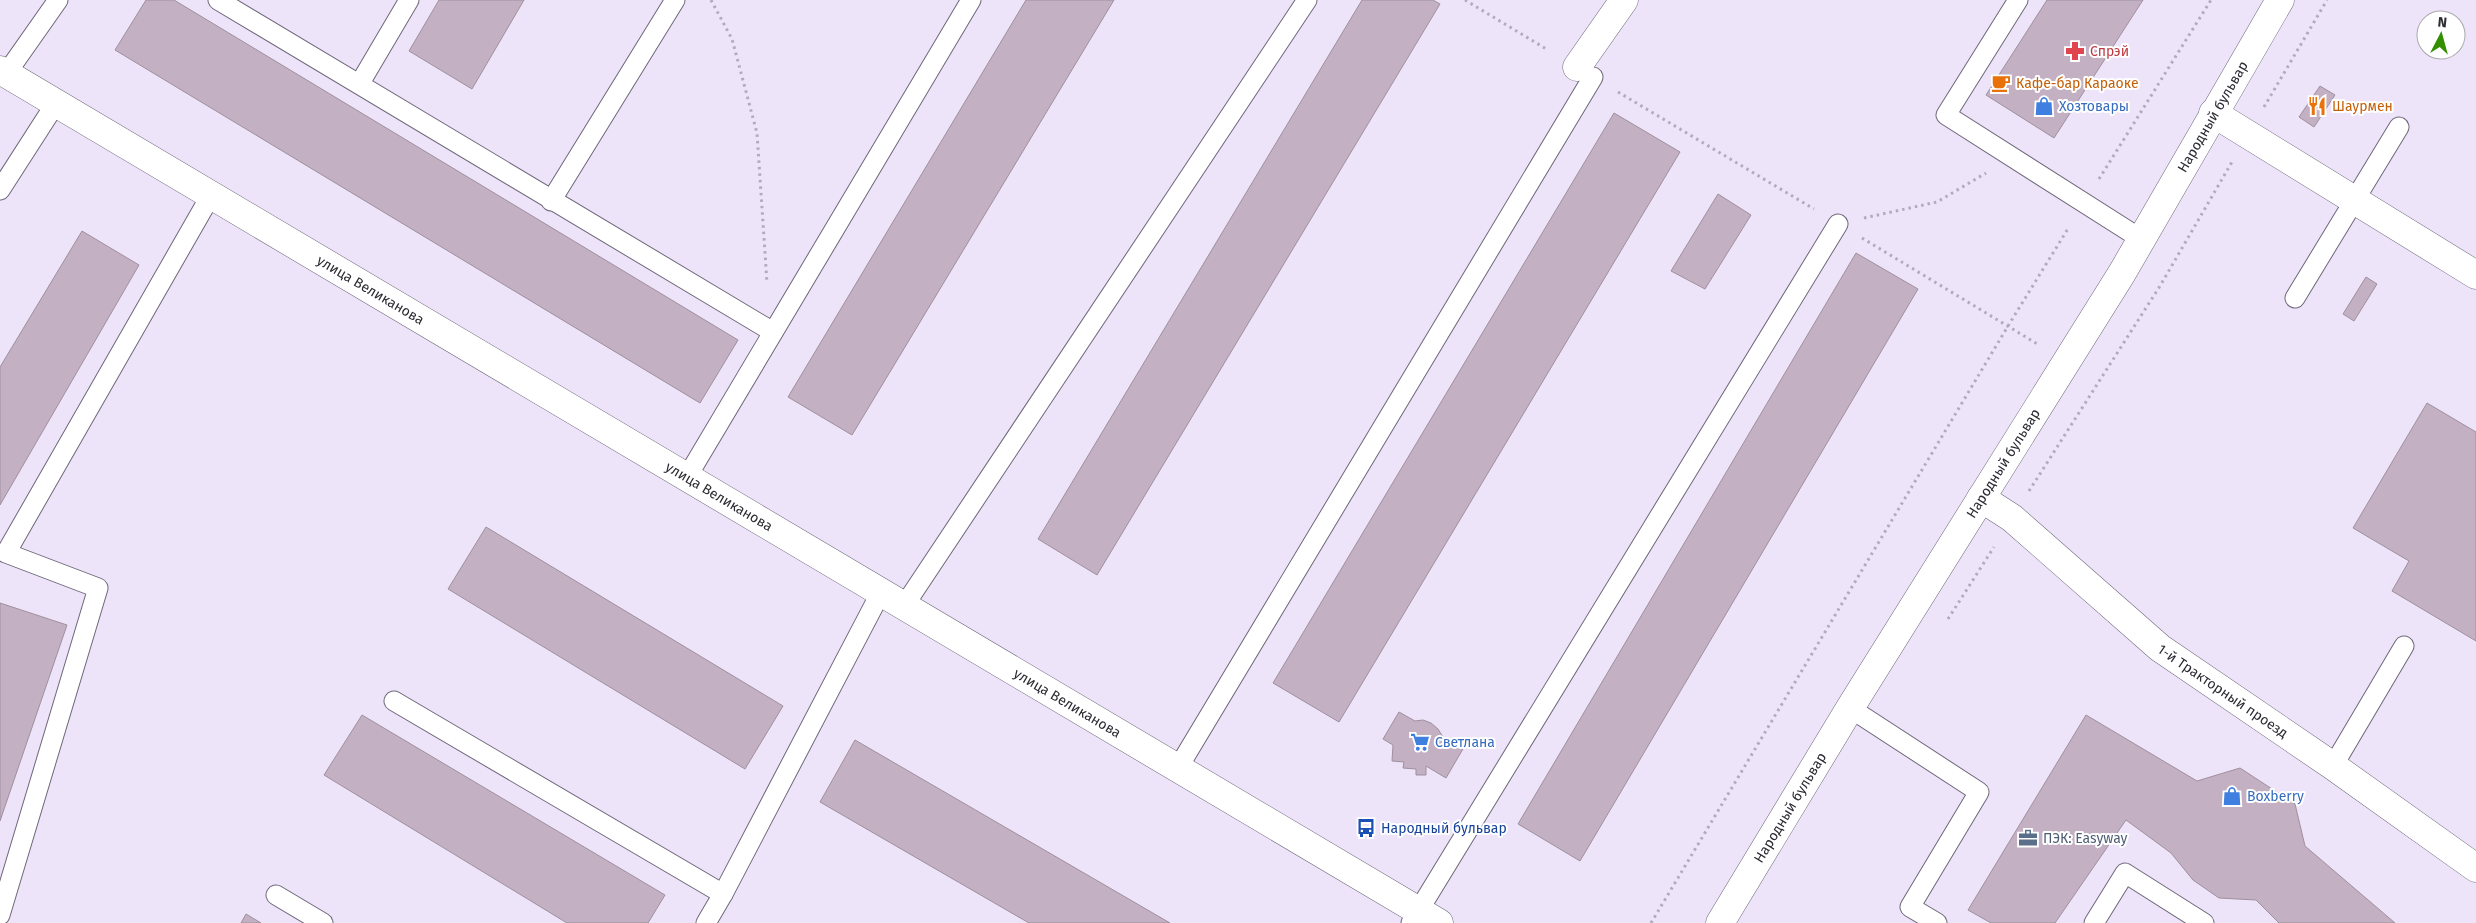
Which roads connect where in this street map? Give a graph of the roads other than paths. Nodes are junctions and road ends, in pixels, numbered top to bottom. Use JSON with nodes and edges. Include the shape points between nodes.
{"nodes":[{"id":1,"x":58,"y":0,"type":"edge"},
{"id":2,"x":218,"y":0,"type":"edge"},
{"id":3,"x":409,"y":0,"type":"edge"},
{"id":4,"x":675,"y":0,"type":"edge"},
{"id":5,"x":971,"y":0,"type":"edge"},
{"id":6,"x":1307,"y":0,"type":"edge"},
{"id":7,"x":1624,"y":0,"type":"edge"},
{"id":8,"x":2018,"y":0,"type":"edge"},
{"id":9,"x":2280,"y":0,"type":"edge"},
{"id":10,"x":3,"y":72,"type":"edge"},
{"id":11,"x":1585,"y":72,"type":"joint"},
{"id":12,"x":360,"y":83,"type":"junction"},
{"id":13,"x":56,"y":103,"type":"junction"},
{"id":14,"x":2213,"y":113,"type":"junction"},
{"id":15,"x":2399,"y":127,"type":"dead end"},
{"id":16,"x":0,"y":190,"type":"edge"},
{"id":17,"x":211,"y":195,"type":"junction"},
{"id":18,"x":551,"y":201,"type":"junction"},
{"id":19,"x":2354,"y":201,"type":"junction"},
{"id":20,"x":1838,"y":224,"type":"road end"},
{"id":21,"x":2141,"y":239,"type":"junction"},
{"id":22,"x":2476,"y":276,"type":"edge"},
{"id":23,"x":2295,"y":298,"type":"dead end"},
{"id":24,"x":773,"y":332,"type":"junction"},
{"id":25,"x":687,"y":477,"type":"junction"},
{"id":26,"x":1981,"y":498,"type":"junction"},
{"id":27,"x":881,"y":592,"type":"junction"},
{"id":28,"x":904,"y":606,"type":"junction"},
{"id":29,"x":2404,"y":646,"type":"dead end"},
{"id":30,"x":394,"y":701,"type":"dead end"},
{"id":31,"x":1850,"y":708,"type":"junction"},
{"id":32,"x":2333,"y":766,"type":"junction"},
{"id":33,"x":1178,"y":768,"type":"junction"},
{"id":34,"x":2476,"y":868,"type":"edge"},
{"id":35,"x":723,"y":894,"type":"junction"},
{"id":36,"x":276,"y":895,"type":"dead end"},
{"id":37,"x":0,"y":915,"type":"edge"},
{"id":38,"x":1423,"y":919,"type":"edge"},
{"id":39,"x":323,"y":923,"type":"edge"},
{"id":40,"x":706,"y":923,"type":"edge"},
{"id":41,"x":1720,"y":923,"type":"edge"},
{"id":42,"x":1937,"y":923,"type":"edge"},
{"id":43,"x":2094,"y":923,"type":"edge"},
{"id":44,"x":2204,"y":923,"type":"edge"}],
"edges":[{"from":1,"to":10,"type":"lane"},
{"from":2,"to":12,"type":"lane"},
{"from":3,"to":12,"type":"lane"},
{"from":4,"to":18,"type":"lane"},
{"from":5,"to":24,"type":"lane"},
{"from":6,"to":28,"type":"lane"},
{"from":7,"to":11,"type":"street"},
{"from":8,"to":21,"type":"lane","via":[[1946,115]]},
{"from":9,"to":14,"type":"street","name":"Народный бульвар"},
{"from":10,"to":13,"type":"street","name":"улица Великанова"},
{"from":11,"to":33,"type":"lane"},
{"from":12,"to":18,"type":"lane"},
{"from":13,"to":16,"type":"lane"},
{"from":13,"to":17,"type":"street","name":"улица Великанова"},
{"from":14,"to":19,"type":"street"},
{"from":14,"to":21,"type":"street","name":"Народный бульвар"},
{"from":15,"to":19,"type":"lane"},
{"from":17,"to":25,"type":"street","name":"улица Великанова"},
{"from":17,"to":37,"type":"lane","via":[[6,553],[98,588]]},
{"from":18,"to":24,"type":"lane"},
{"from":19,"to":22,"type":"street"},
{"from":19,"to":23,"type":"lane"},
{"from":20,"to":38,"type":"lane"},
{"from":21,"to":26,"type":"street","name":"Народный бульвар"},
{"from":24,"to":25,"type":"lane"},
{"from":25,"to":27,"type":"street","name":"улица Великанова"},
{"from":26,"to":31,"type":"street","name":"Народный бульвар"},
{"from":26,"to":32,"type":"street","name":"1-й Тракторный проезд","via":[[2012,518],[2160,648]]},
{"from":27,"to":28,"type":"street","name":"улица Великанова"},
{"from":27,"to":35,"type":"lane"},
{"from":28,"to":33,"type":"street","name":"улица Великанова"},
{"from":29,"to":32,"type":"lane"},
{"from":30,"to":35,"type":"lane"},
{"from":31,"to":41,"type":"street","name":"Народный бульвар"},
{"from":31,"to":42,"type":"lane","via":[[1979,792],[1910,907]]},
{"from":32,"to":34,"type":"street","name":"1-й Тракторный проезд"},
{"from":33,"to":38,"type":"street","name":"улица Великанова"},
{"from":35,"to":40,"type":"lane"},
{"from":36,"to":39,"type":"lane"},
{"from":43,"to":44,"type":"lane","via":[[2125,873]]}]}
